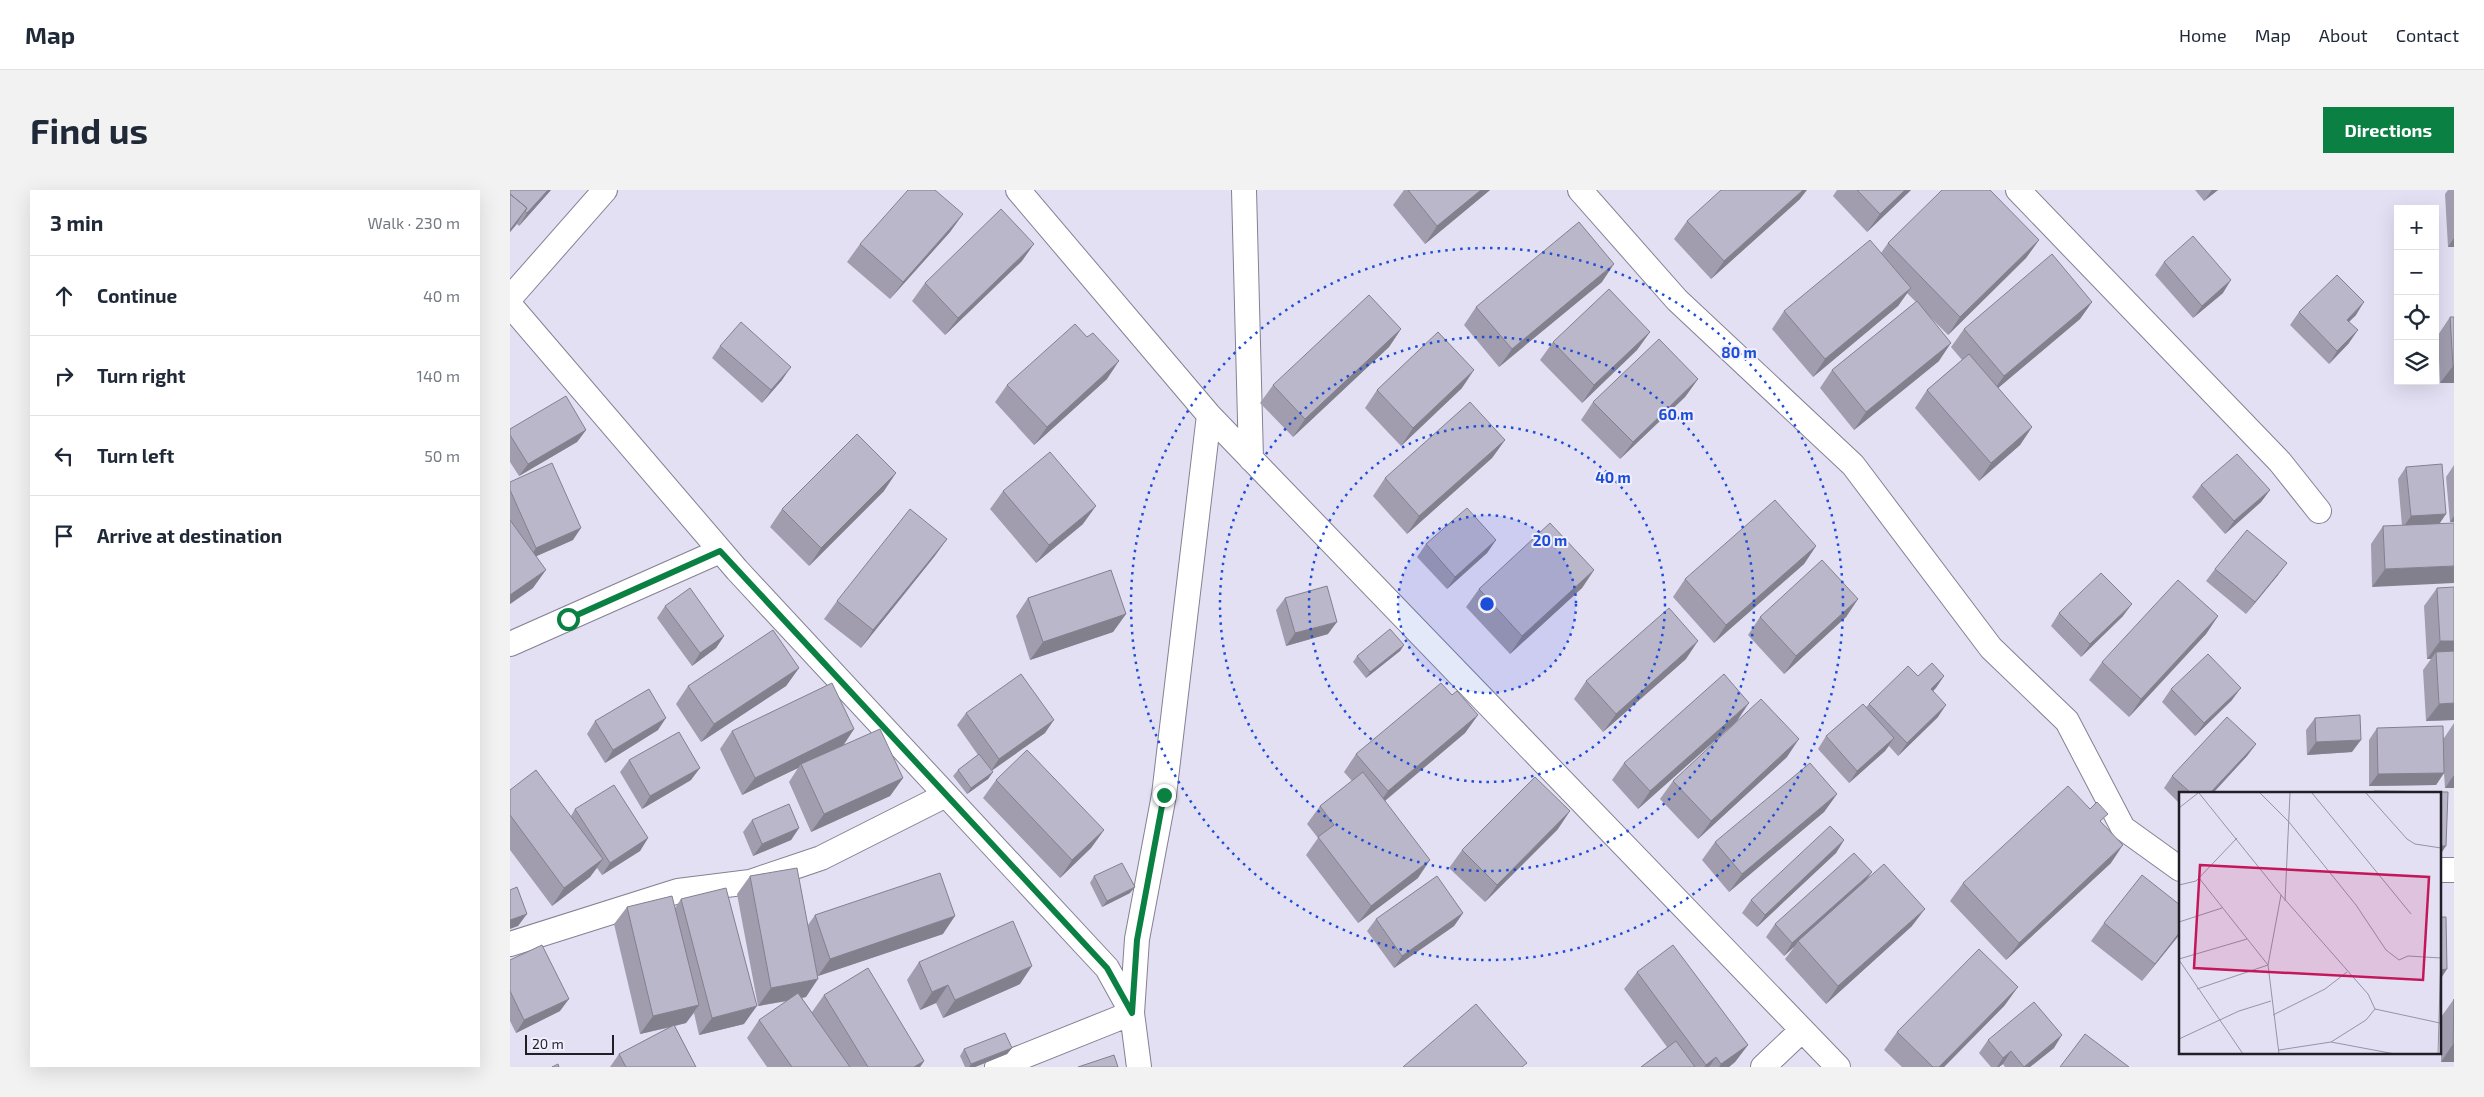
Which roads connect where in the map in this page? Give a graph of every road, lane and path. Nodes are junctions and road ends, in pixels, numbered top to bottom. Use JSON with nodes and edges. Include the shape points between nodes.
{"nodes":[{"id":1,"x":605,"y":190,"type":"edge"},
{"id":2,"x":1018,"y":190,"type":"edge"},
{"id":3,"x":1244,"y":190,"type":"edge"},
{"id":4,"x":1580,"y":190,"type":"edge"},
{"id":5,"x":2018,"y":190,"type":"edge"},
{"id":6,"x":510,"y":298,"type":"edge"},
{"id":7,"x":510,"y":305,"type":"edge"},
{"id":8,"x":1209,"y":415,"type":"junction"},
{"id":9,"x":1251,"y":458,"type":"junction"},
{"id":10,"x":2320,"y":511,"type":"dead end"},
{"id":11,"x":720,"y":551,"type":"junction"},
{"id":12,"x":510,"y":644,"type":"edge"},
{"id":13,"x":946,"y":795,"type":"junction"},
{"id":14,"x":2179,"y":868,"type":"edge"},
{"id":15,"x":510,"y":944,"type":"edge"},
{"id":16,"x":1132,"y":1013,"type":"junction"},
{"id":17,"x":1802,"y":1030,"type":"junction"},
{"id":18,"x":997,"y":1067,"type":"edge"},
{"id":19,"x":1139,"y":1067,"type":"edge"},
{"id":20,"x":1763,"y":1067,"type":"edge"},
{"id":21,"x":1838,"y":1067,"type":"edge"}],
"edges":[{"from":1,"to":6,"type":"street"},
{"from":2,"to":8,"type":"street"},
{"from":3,"to":9,"type":"street"},
{"from":4,"to":14,"type":"street","via":[[1677,300],[1853,466],[1991,648],[2067,721],[2123,828]]},
{"from":5,"to":10,"type":"street","via":[[2280,462]]},
{"from":7,"to":11,"type":"street"},
{"from":8,"to":9,"type":"street"},
{"from":8,"to":16,"type":"street","via":[[1164,795],[1137,940]]},
{"from":9,"to":17,"type":"street"},
{"from":11,"to":12,"type":"street"},
{"from":11,"to":13,"type":"street"},
{"from":13,"to":15,"type":"street","via":[[821,858],[750,882],[678,890]]},
{"from":13,"to":16,"type":"street","via":[[1107,968]]},
{"from":16,"to":18,"type":"street"},
{"from":16,"to":19,"type":"street"},
{"from":17,"to":20,"type":"street"},
{"from":17,"to":21,"type":"street"}]}
